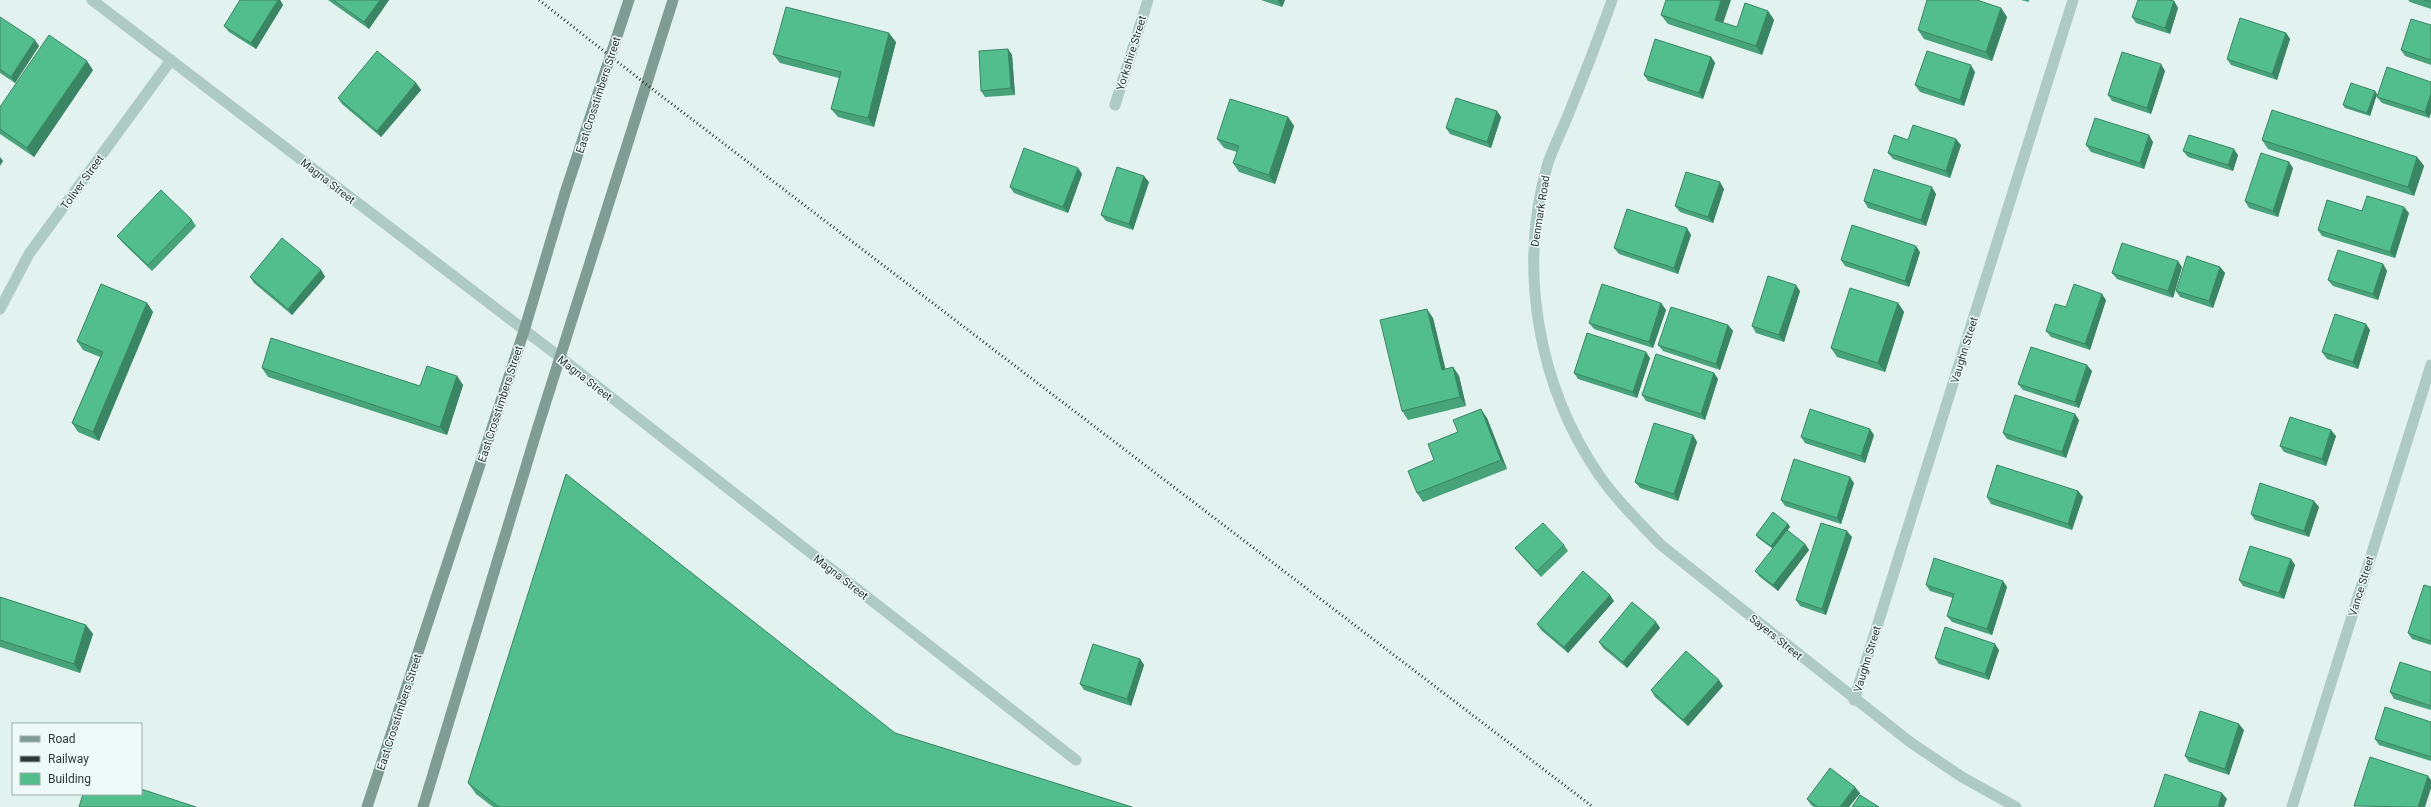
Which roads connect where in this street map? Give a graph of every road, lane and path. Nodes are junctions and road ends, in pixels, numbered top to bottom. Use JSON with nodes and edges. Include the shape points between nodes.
{"nodes":[{"id":1,"x":92,"y":0,"type":"edge"},
{"id":2,"x":629,"y":0,"type":"edge"},
{"id":3,"x":673,"y":0,"type":"edge"},
{"id":4,"x":1148,"y":0,"type":"edge"},
{"id":5,"x":1612,"y":0,"type":"edge"},
{"id":6,"x":2073,"y":0,"type":"edge"},
{"id":7,"x":171,"y":60,"type":"junction"},
{"id":8,"x":1115,"y":105,"type":"dead end"},
{"id":9,"x":0,"y":309,"type":"edge"},
{"id":10,"x":524,"y":331,"type":"junction"},
{"id":11,"x":561,"y":358,"type":"junction"},
{"id":12,"x":2431,"y":365,"type":"edge"},
{"id":13,"x":1573,"y":429,"type":"joint"},
{"id":14,"x":1854,"y":700,"type":"junction"},
{"id":15,"x":1076,"y":760,"type":"dead end"},
{"id":16,"x":367,"y":807,"type":"edge"},
{"id":17,"x":423,"y":807,"type":"edge"},
{"id":18,"x":2016,"y":807,"type":"edge"},
{"id":19,"x":2292,"y":807,"type":"edge"}],
"edges":[{"from":1,"to":7,"type":"street","name":"Magna Street"},
{"from":2,"to":10,"type":"main road","name":"East Crosstimbers Street","via":[[565,193]]},
{"from":3,"to":11,"type":"main road"},
{"from":4,"to":8,"type":"street","name":"Yorkshire Street"},
{"from":5,"to":13,"type":"street","name":"Denmark Road","via":[[1549,163],[1540,198],[1533,244],[1534,291],[1544,348],[1557,393]]},
{"from":6,"to":14,"type":"street","name":"Vaughn Street"},
{"from":7,"to":9,"type":"street","name":"Toliver Street","via":[[29,254]]},
{"from":7,"to":10,"type":"street","name":"Magna Street"},
{"from":10,"to":11,"type":"street","name":"Magna Street"},
{"from":10,"to":16,"type":"main road","name":"East Crosstimbers Street"},
{"from":11,"to":15,"type":"street","name":"Magna Street"},
{"from":11,"to":17,"type":"main road"},
{"from":12,"to":19,"type":"street","name":"Vance Street"},
{"from":13,"to":14,"type":"street","name":"Sayers Street","via":[[1600,476],[1661,545]]},
{"from":14,"to":18,"type":"street","name":"Sayers Street","via":[[1962,778]]}]}
